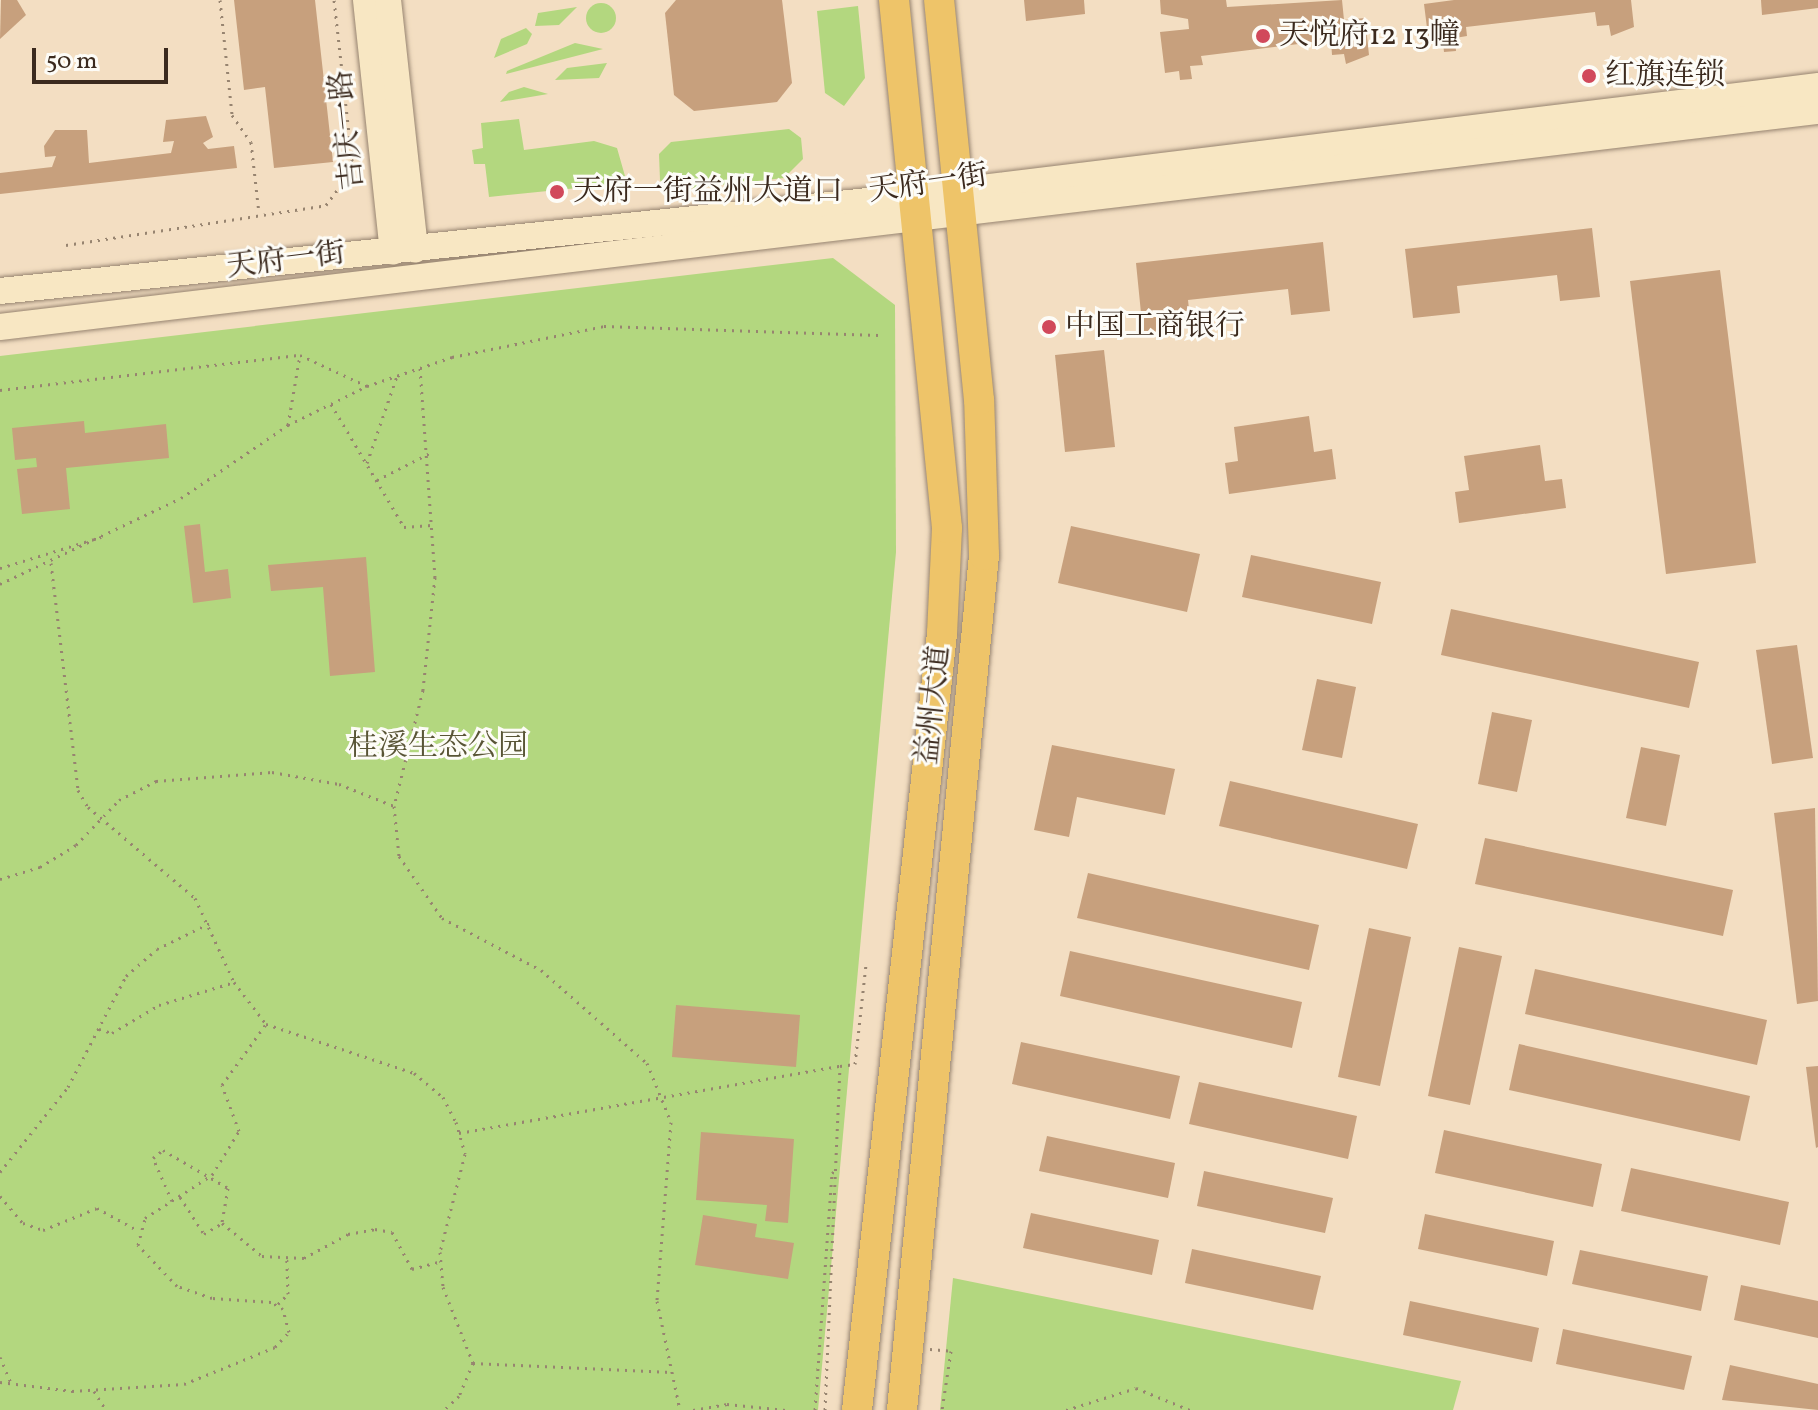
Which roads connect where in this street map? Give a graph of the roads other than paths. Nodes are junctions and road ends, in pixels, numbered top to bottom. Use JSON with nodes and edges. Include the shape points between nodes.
{"nodes":[{"id":1,"x":366,"y":0,"type":"edge"},
{"id":2,"x":388,"y":0,"type":"edge"},
{"id":3,"x":894,"y":0,"type":"edge"},
{"id":4,"x":939,"y":0,"type":"edge"},
{"id":5,"x":1818,"y":86,"type":"edge"},
{"id":6,"x":1818,"y":111,"type":"edge"},
{"id":7,"x":959,"y":199,"type":"junction"},
{"id":8,"x":917,"y":208,"type":"junction"},
{"id":9,"x":404,"y":251,"type":"junction"},
{"id":10,"x":0,"y":291,"type":"edge"},
{"id":11,"x":0,"y":327,"type":"edge"},
{"id":12,"x":857,"y":1410,"type":"edge"},
{"id":13,"x":902,"y":1410,"type":"edge"}],
"edges":[{"from":1,"to":9,"type":"main road","name":"吉庆一路"},
{"from":2,"to":9,"type":"main road","name":"吉庆一路"},
{"from":3,"to":8,"type":"main road","name":"益州大道"},
{"from":4,"to":7,"type":"main road","name":"益州大道"},
{"from":5,"to":7,"type":"main road","name":"天府一街"},
{"from":6,"to":7,"type":"main road","name":"天府一街"},
{"from":7,"to":8,"type":"main road","name":"天府一街"},
{"from":7,"to":13,"type":"main road","name":"益州大道","via":[[979,400],[984,555]]},
{"from":8,"to":9,"type":"main road","name":"天府一街"},
{"from":8,"to":11,"type":"main road","name":"天府一街"},
{"from":8,"to":12,"type":"main road","name":"益州大道","via":[[947,528],[942,634]]},
{"from":9,"to":10,"type":"main road","name":"天府一街"}]}
